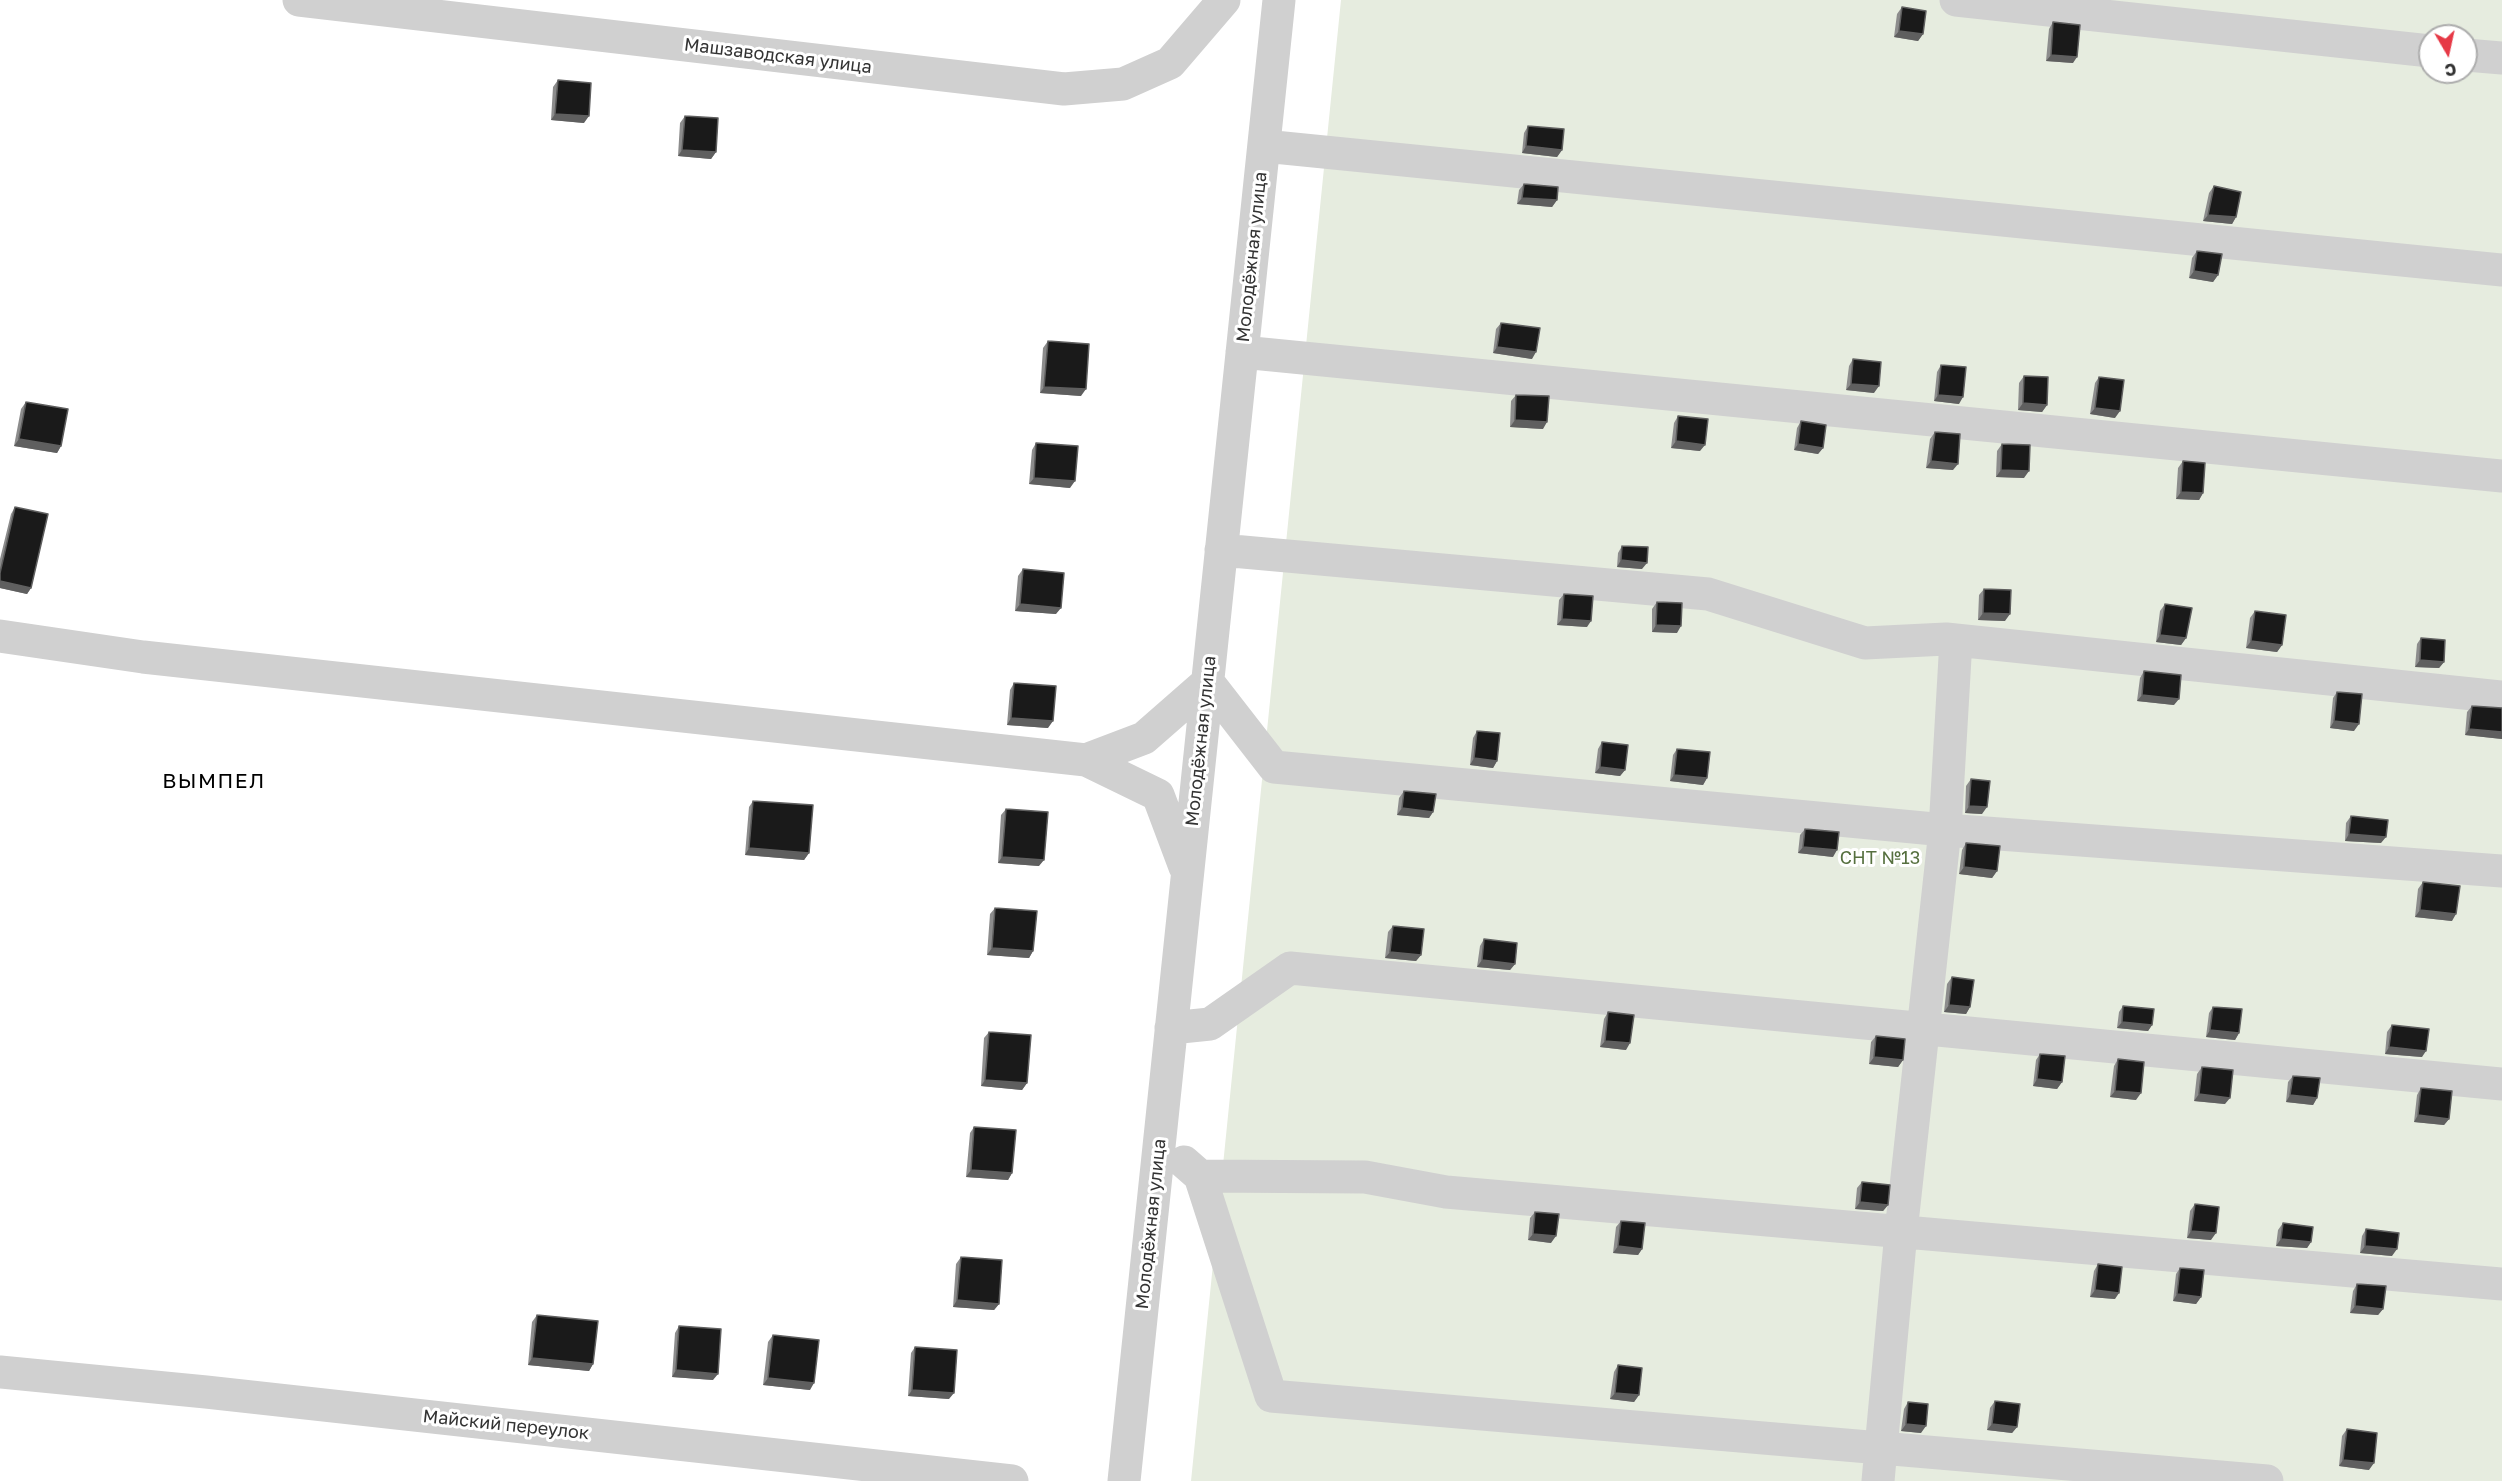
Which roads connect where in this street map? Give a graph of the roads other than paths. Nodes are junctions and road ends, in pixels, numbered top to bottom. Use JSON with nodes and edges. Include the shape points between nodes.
{"nodes":[{"id":1,"x":299,"y":0,"type":"edge"},
{"id":2,"x":1224,"y":0,"type":"edge"},
{"id":3,"x":1279,"y":0,"type":"edge"},
{"id":4,"x":1956,"y":0,"type":"edge"},
{"id":5,"x":2418,"y":50,"type":"edge"},
{"id":6,"x":2478,"y":56,"type":"edge"},
{"id":7,"x":2502,"y":58,"type":"edge"},
{"id":8,"x":1264,"y":146,"type":"junction"},
{"id":9,"x":2502,"y":270,"type":"edge"},
{"id":10,"x":1242,"y":352,"type":"junction"},
{"id":11,"x":2502,"y":476,"type":"edge"},
{"id":12,"x":1221,"y":550,"type":"junction"},
{"id":13,"x":0,"y":636,"type":"edge"},
{"id":14,"x":1956,"y":640,"type":"junction"},
{"id":15,"x":1208,"y":682,"type":"junction"},
{"id":16,"x":2502,"y":697,"type":"edge"},
{"id":17,"x":1086,"y":760,"type":"junction"},
{"id":18,"x":1945,"y":830,"type":"junction"},
{"id":19,"x":2502,"y":871,"type":"edge"},
{"id":20,"x":1187,"y":874,"type":"junction"},
{"id":21,"x":1171,"y":1028,"type":"junction"},
{"id":22,"x":1923,"y":1028,"type":"junction"},
{"id":23,"x":2502,"y":1084,"type":"edge"},
{"id":24,"x":1160,"y":1142,"type":"junction"},
{"id":25,"x":1200,"y":1176,"type":"junction"},
{"id":26,"x":1901,"y":1232,"type":"junction"},
{"id":27,"x":2502,"y":1284,"type":"edge"},
{"id":28,"x":0,"y":1372,"type":"edge"},
{"id":29,"x":1881,"y":1448,"type":"junction"},
{"id":30,"x":1012,"y":1481,"type":"edge"},
{"id":31,"x":1124,"y":1481,"type":"edge"},
{"id":32,"x":1878,"y":1481,"type":"edge"},
{"id":33,"x":2267,"y":1481,"type":"edge"}],
"edges":[{"from":1,"to":2,"type":"street","name":"Машзаводская улица","via":[[1064,89],[1122,84],[1170,63]]},
{"from":3,"to":8,"type":"street","name":"Молодёжная улица"},
{"from":4,"to":5,"type":"street"},
{"from":6,"to":7,"type":"street"},
{"from":8,"to":9,"type":"street"},
{"from":8,"to":10,"type":"street","name":"Молодёжная улица"},
{"from":10,"to":11,"type":"street"},
{"from":10,"to":12,"type":"street","name":"Молодёжная улица"},
{"from":12,"to":14,"type":"street","via":[[1708,594],[1864,643]]},
{"from":12,"to":15,"type":"street","name":"Молодёжная улица"},
{"from":13,"to":17,"type":"street","via":[[143,657]]},
{"from":14,"to":16,"type":"street"},
{"from":14,"to":18,"type":"street"},
{"from":15,"to":17,"type":"street","via":[[1144,738]]},
{"from":15,"to":18,"type":"street","via":[[1274,767]]},
{"from":15,"to":20,"type":"street","name":"Молодёжная улица"},
{"from":17,"to":20,"type":"street","via":[[1158,795]]},
{"from":18,"to":19,"type":"street"},
{"from":18,"to":22,"type":"street"},
{"from":20,"to":21,"type":"street","name":"Молодёжная улица"},
{"from":21,"to":22,"type":"street","via":[[1210,1024],[1290,968]]},
{"from":21,"to":24,"type":"street","name":"Молодёжная улица"},
{"from":22,"to":23,"type":"street"},
{"from":22,"to":26,"type":"street"},
{"from":24,"to":25,"type":"street"},
{"from":24,"to":31,"type":"street","name":"Молодёжная улица"},
{"from":25,"to":26,"type":"street","via":[[1365,1177],[1446,1192]]},
{"from":25,"to":29,"type":"street","via":[[1271,1396]]},
{"from":26,"to":27,"type":"street"},
{"from":26,"to":29,"type":"street"},
{"from":28,"to":30,"type":"street","name":"Майский переулок"},
{"from":29,"to":32,"type":"street"},
{"from":29,"to":33,"type":"street"}]}
